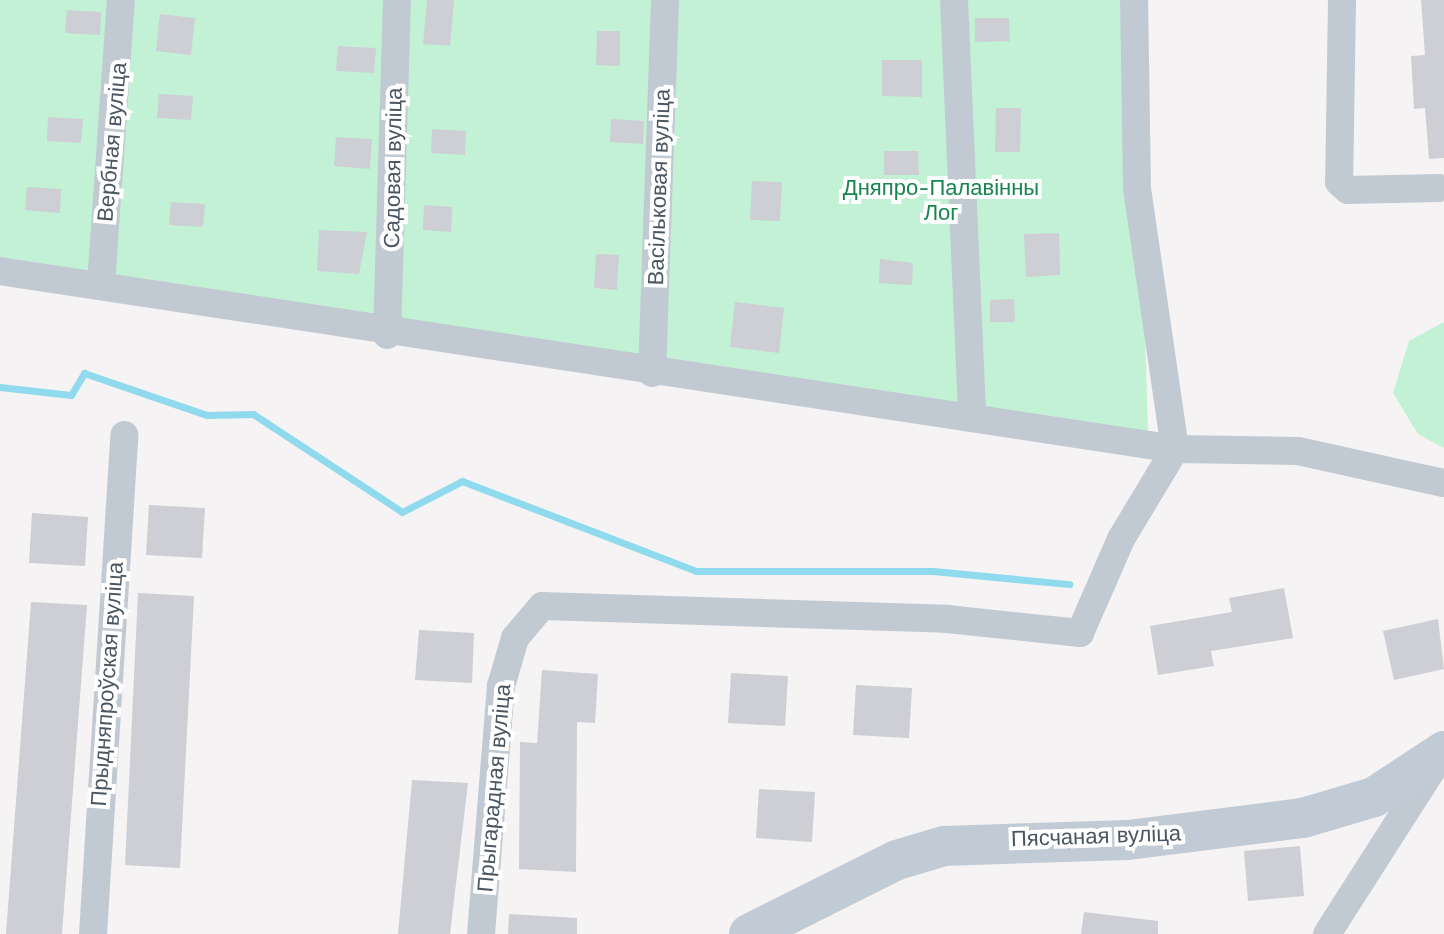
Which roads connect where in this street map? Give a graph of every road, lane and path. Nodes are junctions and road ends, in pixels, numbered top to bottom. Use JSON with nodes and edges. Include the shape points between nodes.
{"nodes":[{"id":1,"x":121,"y":0,"type":"edge"},
{"id":2,"x":397,"y":0,"type":"edge"},
{"id":3,"x":665,"y":0,"type":"edge"},
{"id":4,"x":954,"y":0,"type":"edge"},
{"id":5,"x":1134,"y":0,"type":"edge"},
{"id":6,"x":1342,"y":0,"type":"edge"},
{"id":7,"x":1438,"y":188,"type":"dead end"},
{"id":8,"x":0,"y":271,"type":"edge"},
{"id":9,"x":101,"y":284,"type":"junction"},
{"id":10,"x":387,"y":335,"type":"junction"},
{"id":11,"x":652,"y":373,"type":"junction"},
{"id":12,"x":972,"y":417,"type":"junction"},
{"id":13,"x":124,"y":435,"type":"dead end"},
{"id":14,"x":1175,"y":449,"type":"junction"},
{"id":15,"x":1444,"y":483,"type":"edge"},
{"id":16,"x":1444,"y":751,"type":"edge"},
{"id":17,"x":93,"y":934,"type":"edge"},
{"id":18,"x":481,"y":934,"type":"edge"},
{"id":19,"x":749,"y":934,"type":"edge"},
{"id":20,"x":1327,"y":934,"type":"edge"}],
"edges":[{"from":1,"to":9,"type":"street","name":"Вербная вуліца"},
{"from":2,"to":10,"type":"street","name":"Садовая вуліца"},
{"from":3,"to":11,"type":"street","name":"Васільковая вуліца"},
{"from":4,"to":12,"type":"street"},
{"from":5,"to":14,"type":"street","via":[[1136,175]]},
{"from":6,"to":7,"type":"street","via":[[1339,182],[1348,190]]},
{"from":8,"to":9,"type":"street"},
{"from":9,"to":10,"type":"street"},
{"from":10,"to":11,"type":"street"},
{"from":11,"to":12,"type":"street"},
{"from":12,"to":14,"type":"street"},
{"from":13,"to":17,"type":"street","name":"Прыдняпроўская вуліца"},
{"from":14,"to":15,"type":"street","via":[[1298,451]]},
{"from":14,"to":18,"type":"street","name":"Прыгарадная вуліца","via":[[1121,539],[1080,633],[947,619],[542,606],[515,638],[501,686]]},
{"from":16,"to":19,"type":"street","name":"Пясчаная вуліца","via":[[1374,797],[1303,818],[1128,840],[944,846],[897,860]]},
{"from":16,"to":20,"type":"street"}]}
